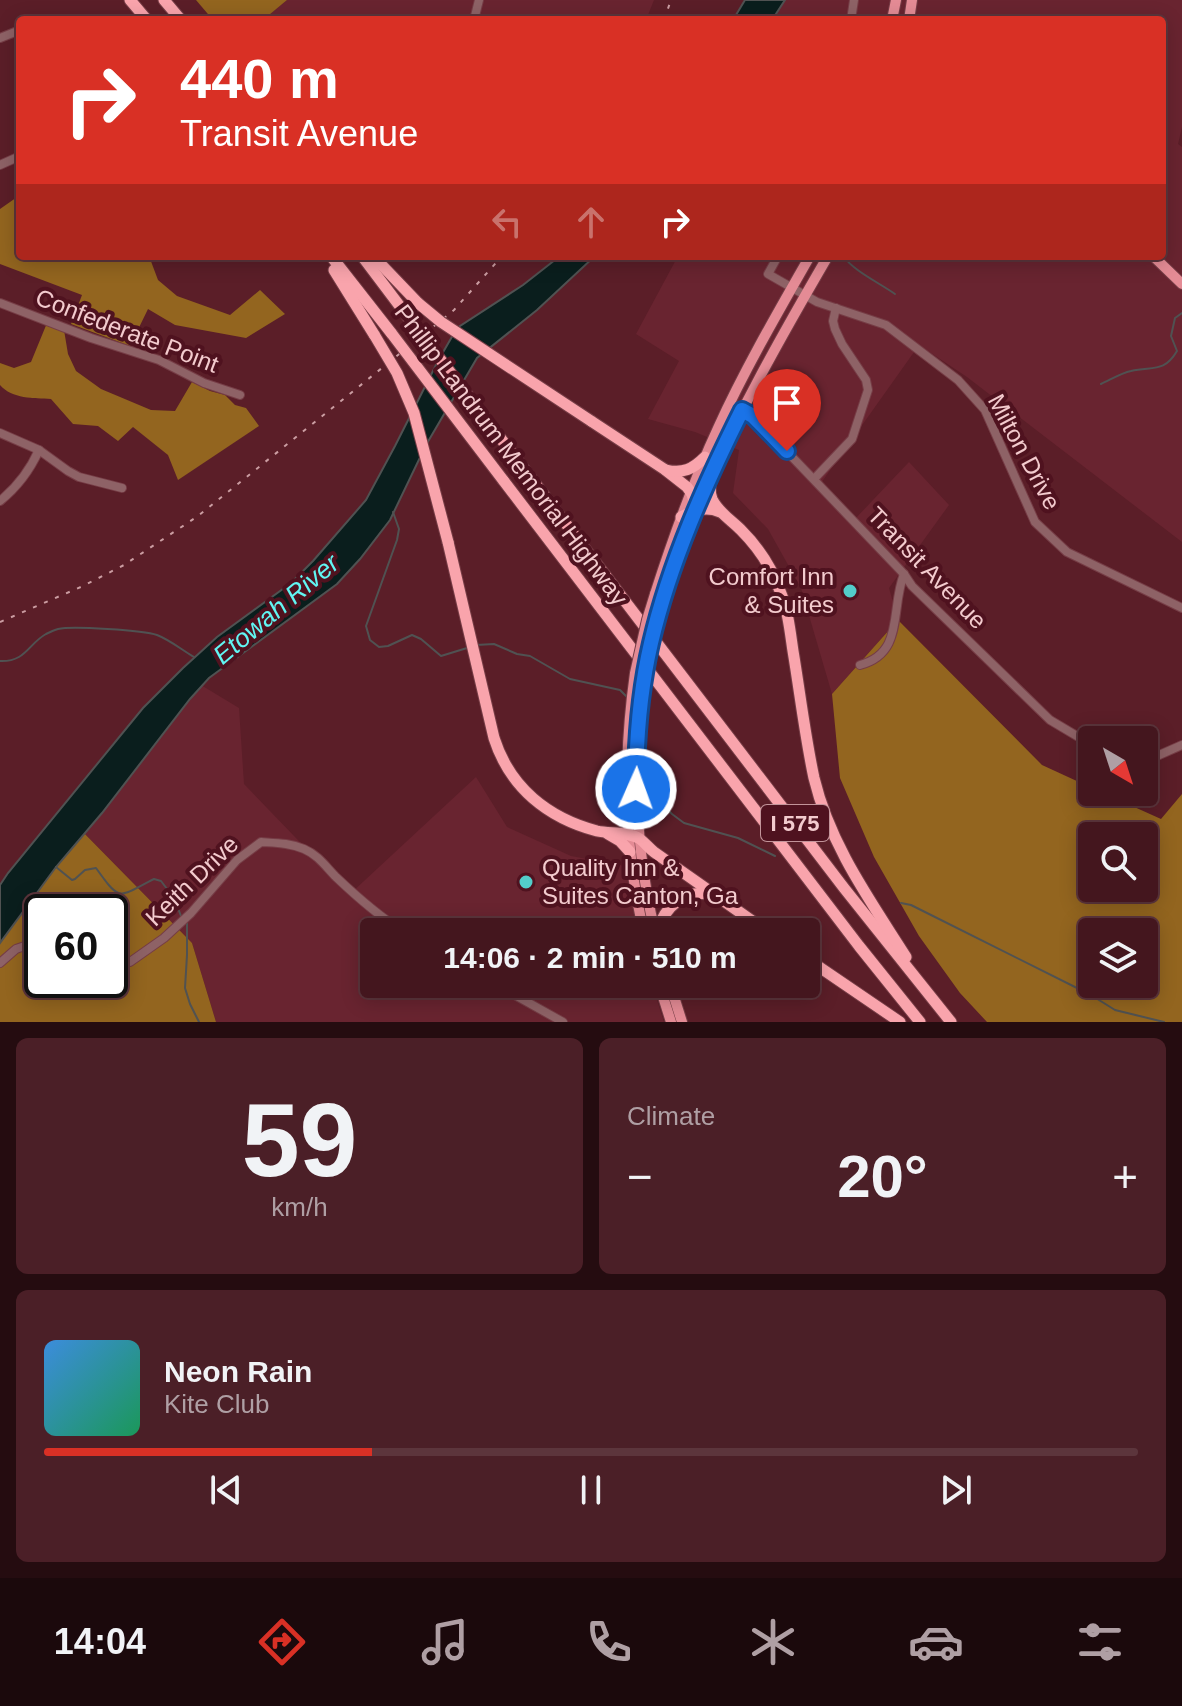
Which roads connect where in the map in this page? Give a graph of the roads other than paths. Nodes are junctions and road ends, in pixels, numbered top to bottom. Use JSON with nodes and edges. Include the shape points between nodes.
{"nodes":[{"id":1,"x":130,"y":0,"type":"edge"},
{"id":2,"x":164,"y":0,"type":"edge"},
{"id":3,"x":144,"y":16,"type":"edge"},
{"id":4,"x":178,"y":16,"type":"edge"},
{"id":5,"x":330,"y":260,"type":"edge"},
{"id":6,"x":331,"y":260,"type":"edge"},
{"id":7,"x":365,"y":260,"type":"edge"},
{"id":8,"x":377,"y":260,"type":"edge"},
{"id":9,"x":776,"y":260,"type":"edge"},
{"id":10,"x":808,"y":260,"type":"edge"},
{"id":11,"x":826,"y":260,"type":"edge"},
{"id":12,"x":1157,"y":260,"type":"edge"},
{"id":13,"x":1182,"y":284,"type":"edge"},
{"id":14,"x":792,"y":287,"type":"junction"},
{"id":15,"x":806,"y":295,"type":"junction"},
{"id":16,"x":0,"y":303,"type":"edge"},
{"id":17,"x":836,"y":308,"type":"junction"},
{"id":18,"x":240,"y":395,"type":"dead end"},
{"id":19,"x":742,"y":410,"type":"junction"},
{"id":20,"x":0,"y":433,"type":"edge"},
{"id":21,"x":39,"y":450,"type":"junction"},
{"id":22,"x":705,"y":457,"type":"junction"},
{"id":23,"x":664,"y":469,"type":"junction"},
{"id":24,"x":712,"y":475,"type":"junction"},
{"id":25,"x":814,"y":479,"type":"junction"},
{"id":26,"x":122,"y":488,"type":"dead end"},
{"id":27,"x":691,"y":491,"type":"junction"},
{"id":28,"x":0,"y":501,"type":"edge"},
{"id":29,"x":696,"y":510,"type":"junction"},
{"id":30,"x":721,"y":512,"type":"junction"},
{"id":31,"x":681,"y":517,"type":"junction"},
{"id":32,"x":904,"y":574,"type":"junction"},
{"id":33,"x":660,"y":595,"type":"junction"},
{"id":34,"x":1182,"y":608,"type":"edge"},
{"id":35,"x":860,"y":665,"type":"dead end"},
{"id":36,"x":1078,"y":737,"type":"edge"},
{"id":37,"x":1181,"y":750,"type":"edge"},
{"id":38,"x":1158,"y":756,"type":"edge"},
{"id":39,"x":604,"y":832,"type":"junction"},
{"id":40,"x":634,"y":837,"type":"junction"},
{"id":41,"x":630,"y":852,"type":"junction"},
{"id":42,"x":717,"y":897,"type":"junction"},
{"id":43,"x":385,"y":918,"type":"edge"},
{"id":44,"x":642,"y":918,"type":"edge"},
{"id":45,"x":653,"y":918,"type":"edge"},
{"id":46,"x":663,"y":918,"type":"edge"},
{"id":47,"x":748,"y":918,"type":"edge"},
{"id":48,"x":24,"y":946,"type":"edge"},
{"id":49,"x":128,"y":962,"type":"edge"},
{"id":50,"x":0,"y":963,"type":"edge"},
{"id":51,"x":820,"y":968,"type":"edge"},
{"id":52,"x":520,"y":998,"type":"edge"},
{"id":53,"x":663,"y":998,"type":"edge"},
{"id":54,"x":674,"y":998,"type":"edge"},
{"id":55,"x":934,"y":1001,"type":"junction"},
{"id":56,"x":563,"y":1022,"type":"edge"},
{"id":57,"x":671,"y":1022,"type":"edge"},
{"id":58,"x":682,"y":1022,"type":"edge"},
{"id":59,"x":900,"y":1022,"type":"edge"},
{"id":60,"x":920,"y":1022,"type":"edge"},
{"id":61,"x":951,"y":1022,"type":"edge"}],
"edges":[{"from":1,"to":3,"type":"highway"},
{"from":2,"to":4,"type":"highway"},
{"from":5,"to":39,"type":"highway","bridge":true,"via":[[397,373],[414,413],[503,761],[537,803],[572,823]]},
{"from":6,"to":60,"type":"highway","name":"Phillip Landrum Memorial Highway","number":"I 575","bridge":true},
{"from":7,"to":55,"type":"highway","name":"Phillip Landrum Memorial Highway","number":"I 575","bridge":true},
{"from":8,"to":23,"type":"highway","bridge":true,"via":[[454,331]]},
{"from":9,"to":14,"type":"street","via":[[768,274]]},
{"from":10,"to":14,"type":"main road"},
{"from":11,"to":15,"type":"main road"},
{"from":12,"to":13,"type":"main road"},
{"from":14,"to":15,"type":"street","name":"Milton Drive"},
{"from":14,"to":22,"type":"main road"},
{"from":15,"to":17,"type":"street","name":"Milton Drive"},
{"from":15,"to":19,"type":"main road"},
{"from":16,"to":18,"type":"street","name":"Confederate Point"},
{"from":17,"to":25,"type":"street","via":[[833,324],[840,342],[868,390],[852,439]]},
{"from":17,"to":34,"type":"street","name":"Milton Drive","via":[[886,325],[958,380],[985,410],[1035,522],[1067,552]]},
{"from":19,"to":24,"type":"main road"},
{"from":19,"to":25,"type":"street","name":"Transit Avenue"},
{"from":20,"to":21,"type":"street"},
{"from":21,"to":26,"type":"street","via":[[79,477]]},
{"from":21,"to":28,"type":"street"},
{"from":22,"to":23,"type":"highway","via":[[687,471]]},
{"from":22,"to":27,"type":"main road"},
{"from":23,"to":27,"type":"highway"},
{"from":24,"to":29,"type":"main road"},
{"from":24,"to":30,"type":"highway","via":[[711,496]]},
{"from":25,"to":32,"type":"street","name":"Transit Avenue"},
{"from":27,"to":29,"type":"highway"},
{"from":27,"to":31,"type":"main road"},
{"from":29,"to":30,"type":"highway"},
{"from":29,"to":31,"type":"highway"},
{"from":29,"to":33,"type":"main road"},
{"from":30,"to":55,"type":"highway","via":[[759,550],[780,590],[813,773],[833,835]]},
{"from":31,"to":33,"type":"main road"},
{"from":32,"to":35,"type":"street","via":[[891,639],[884,653]]},
{"from":32,"to":36,"type":"street","name":"Transit Avenue","via":[[1050,720]]},
{"from":33,"to":40,"type":"main road","bridge":true,"via":[[640,716]]},
{"from":33,"to":40,"type":"main road","bridge":true,"via":[[642,640],[631,705],[627,750]]},
{"from":37,"to":38,"type":"street"},
{"from":39,"to":40,"type":"highway"},
{"from":39,"to":41,"type":"highway"},
{"from":40,"to":41,"type":"main road"},
{"from":40,"to":42,"type":"highway"},
{"from":40,"to":45,"type":"main road"},
{"from":41,"to":44,"type":"main road"},
{"from":42,"to":46,"type":"highway","via":[[683,897]]},
{"from":42,"to":47,"type":"highway"},
{"from":43,"to":49,"type":"street","name":"Keith Drive","via":[[305,849],[261,842],[237,860],[164,938]]},
{"from":48,"to":50,"type":"street"},
{"from":51,"to":59,"type":"highway"},
{"from":52,"to":56,"type":"street"},
{"from":53,"to":57,"type":"main road"},
{"from":54,"to":58,"type":"main road"},
{"from":55,"to":61,"type":"highway","name":"Phillip Landrum Memorial Highway","number":"I 575"}]}
